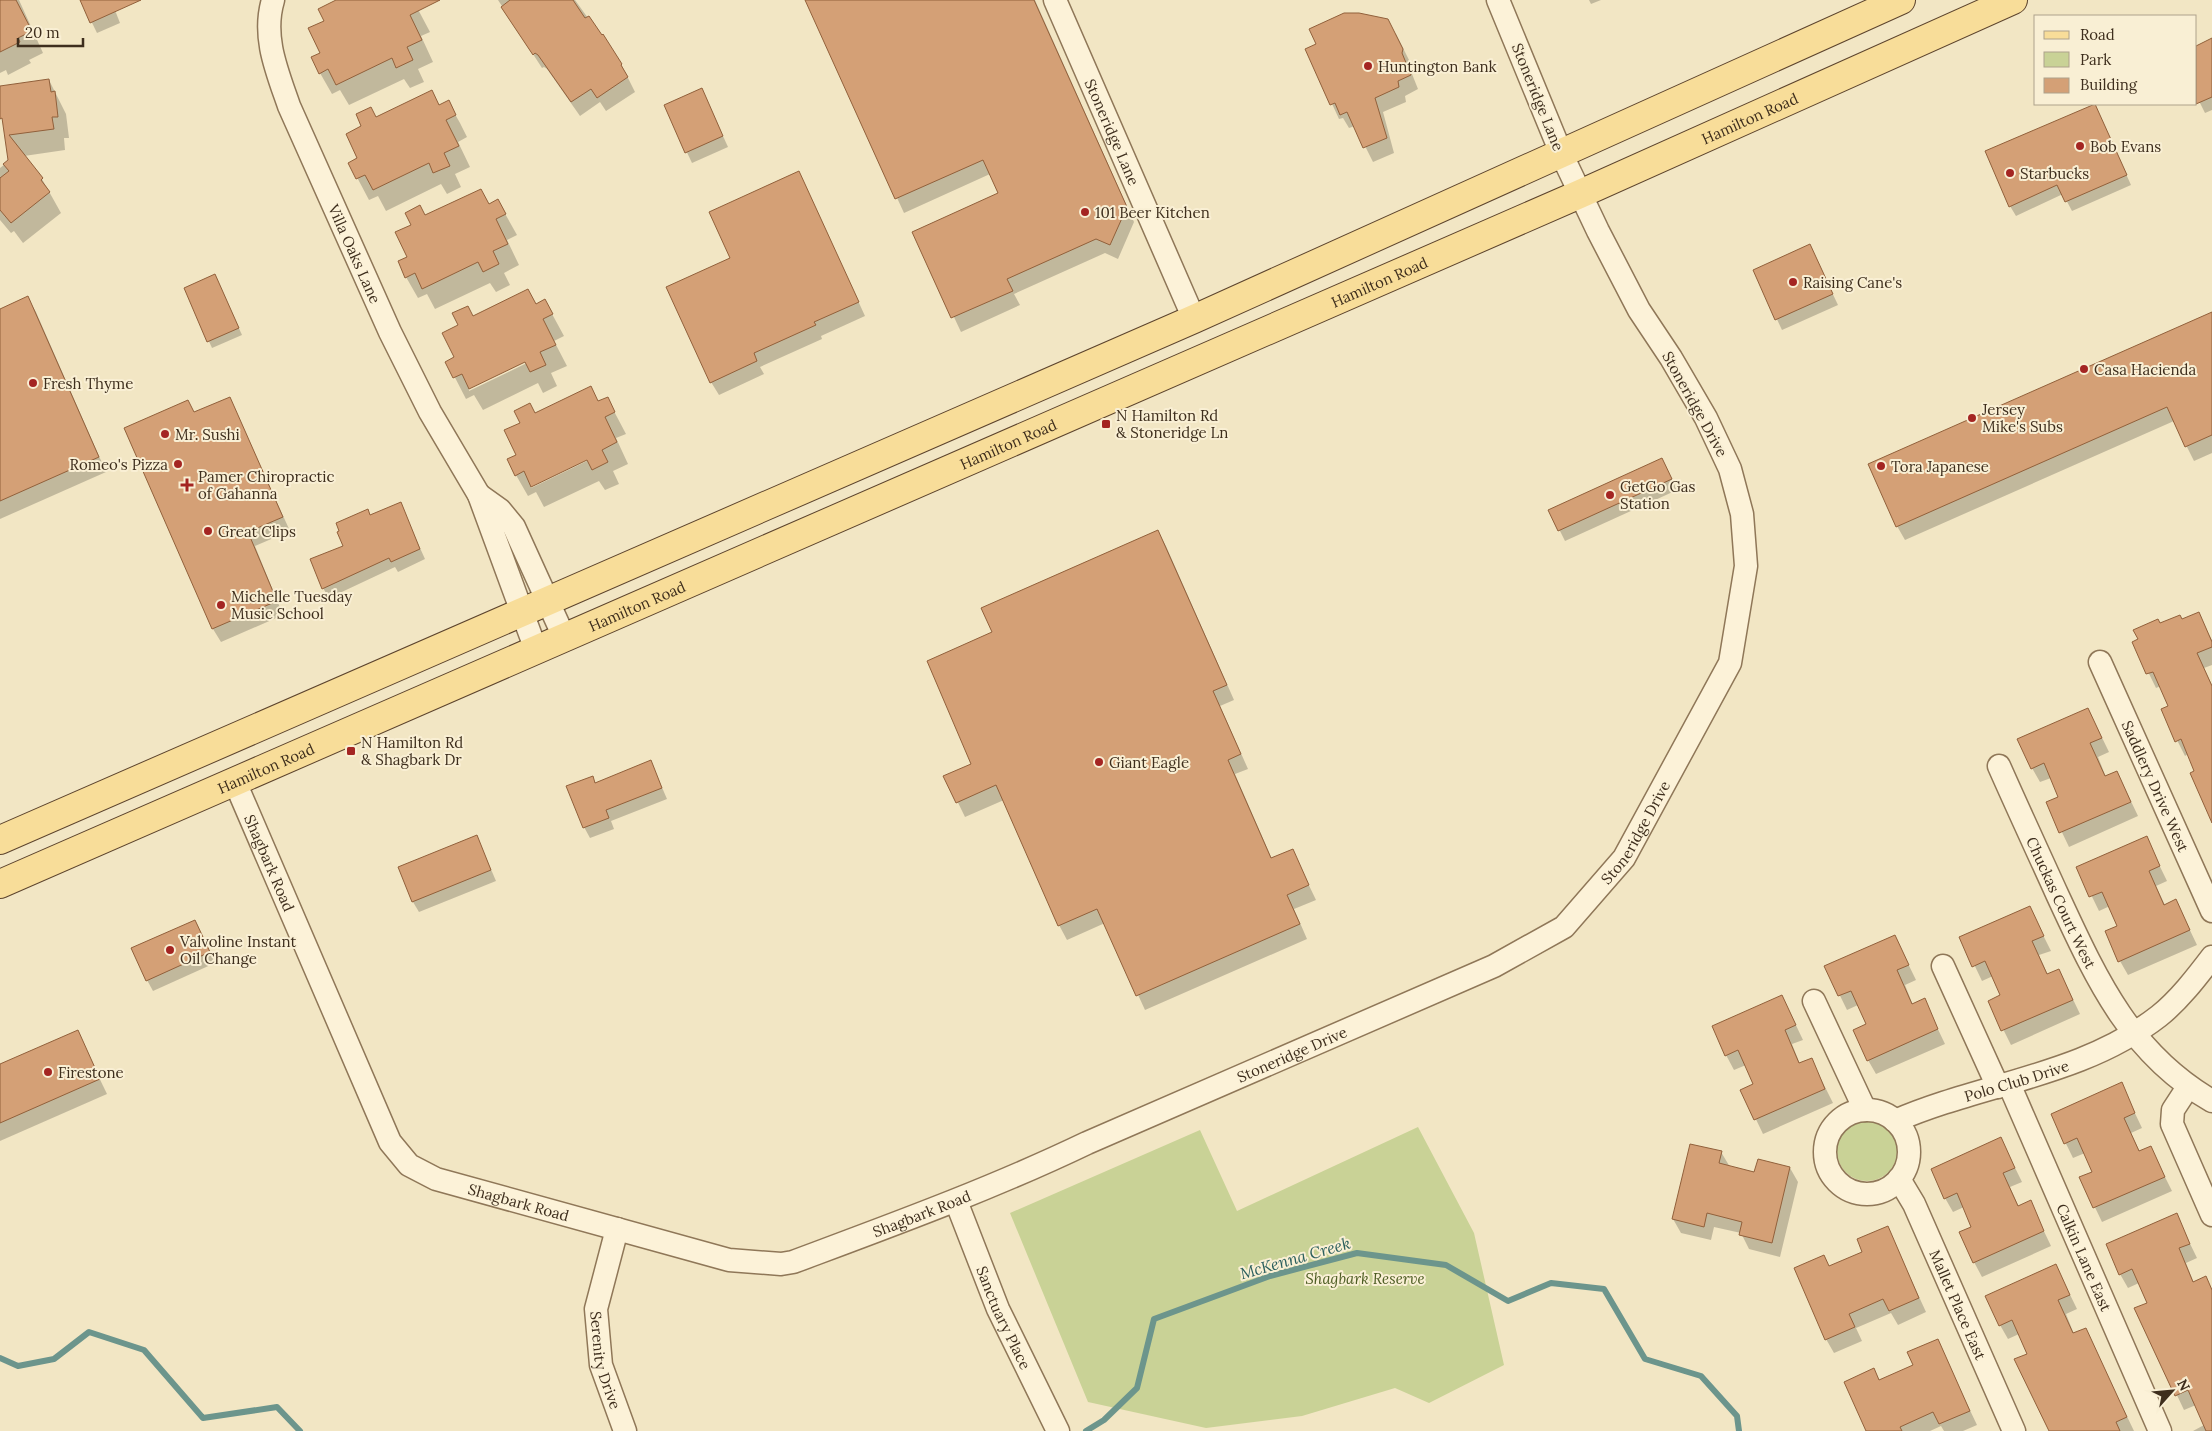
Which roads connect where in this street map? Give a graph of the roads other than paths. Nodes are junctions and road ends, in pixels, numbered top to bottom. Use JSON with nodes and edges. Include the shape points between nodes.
{"nodes":[{"id":1,"x":273,"y":0,"type":"edge"},
{"id":2,"x":1055,"y":0,"type":"edge"},
{"id":3,"x":1498,"y":0,"type":"edge"},
{"id":4,"x":1902,"y":0,"type":"edge"},
{"id":5,"x":2013,"y":0,"type":"edge"},
{"id":6,"x":1560,"y":153,"type":"junction"},
{"id":7,"x":1580,"y":194,"type":"junction"},
{"id":8,"x":1194,"y":319,"type":"junction"},
{"id":9,"x":479,"y":495,"type":"junction"},
{"id":10,"x":548,"y":600,"type":"junction"},
{"id":11,"x":521,"y":613,"type":"junction"},
{"id":12,"x":564,"y":637,"type":"junction"},
{"id":13,"x":536,"y":650,"type":"junction"},
{"id":14,"x":2100,"y":662,"type":"dead end"},
{"id":15,"x":1999,"y":766,"type":"dead end"},
{"id":16,"x":235,"y":782,"type":"junction"},
{"id":17,"x":0,"y":840,"type":"edge"},
{"id":18,"x":0,"y":884,"type":"edge"},
{"id":19,"x":2212,"y":911,"type":"edge"},
{"id":20,"x":2212,"y":957,"type":"edge"},
{"id":21,"x":1943,"y":966,"type":"dead end"},
{"id":22,"x":1814,"y":1001,"type":"dead end"},
{"id":23,"x":2134,"y":1034,"type":"junction"},
{"id":24,"x":2004,"y":1086,"type":"junction"},
{"id":25,"x":2188,"y":1087,"type":"junction"},
{"id":26,"x":2212,"y":1101,"type":"edge"},
{"id":27,"x":1865,"y":1110,"type":"junction"},
{"id":28,"x":1895,"y":1121,"type":"junction"},
{"id":29,"x":1031,"y":1170,"type":"joint"},
{"id":30,"x":1899,"y":1179,"type":"junction"},
{"id":31,"x":956,"y":1201,"type":"junction"},
{"id":32,"x":2212,"y":1214,"type":"edge"},
{"id":33,"x":617,"y":1229,"type":"junction"},
{"id":34,"x":625,"y":1431,"type":"edge"},
{"id":35,"x":1058,"y":1431,"type":"edge"},
{"id":36,"x":2014,"y":1431,"type":"edge"},
{"id":37,"x":2160,"y":1431,"type":"edge"}],
"edges":[{"from":1,"to":9,"type":"street","name":"Villa Oaks Lane","via":[[268,41],[290,106],[390,332],[430,412]]},
{"from":2,"to":8,"type":"street","name":"Stoneridge Lane"},
{"from":3,"to":6,"type":"street","name":"Stoneridge Lane"},
{"from":4,"to":6,"type":"main road"},
{"from":5,"to":7,"type":"main road","name":"Hamilton Road"},
{"from":6,"to":7,"type":"street","name":"Stoneridge Lane"},
{"from":6,"to":8,"type":"main road"},
{"from":7,"to":12,"type":"main road","name":"Hamilton Road"},
{"from":7,"to":29,"type":"street","name":"Stoneridge Drive","via":[[1639,310],[1672,358],[1730,469],[1742,514],[1746,566],[1730,663],[1624,858],[1564,927],[1494,966]]},
{"from":8,"to":10,"type":"main road"},
{"from":9,"to":10,"type":"street","name":"Villa Oaks Lane","via":[[500,510],[514,527]]},
{"from":9,"to":11,"type":"street","name":"Villa Oaks Lane"},
{"from":10,"to":11,"type":"main road"},
{"from":10,"to":12,"type":"street","name":"Villa Oaks Lane"},
{"from":11,"to":13,"type":"street","name":"Villa Oaks Lane"},
{"from":11,"to":17,"type":"main road"},
{"from":12,"to":13,"type":"main road","name":"Hamilton Road"},
{"from":13,"to":16,"type":"main road","name":"Hamilton Road"},
{"from":14,"to":19,"type":"street","name":"Saddlery Drive West"},
{"from":15,"to":23,"type":"street","name":"Chuckas Court West","via":[[2077,937],[2109,1000]]},
{"from":16,"to":18,"type":"main road","name":"Hamilton Road"},
{"from":16,"to":33,"type":"street","name":"Shagbark Road","via":[[390,1142],[409,1165],[436,1179]]},
{"from":20,"to":23,"type":"street","name":"Polo Club Drive","via":[[2180,996]]},
{"from":21,"to":24,"type":"street","name":"Calkin Lane East"},
{"from":22,"to":27,"type":"street"},
{"from":23,"to":24,"type":"street","name":"Polo Club Drive","via":[[2084,1059]]},
{"from":23,"to":25,"type":"street"},
{"from":24,"to":28,"type":"street","name":"Polo Club Drive","via":[[1924,1108]]},
{"from":24,"to":37,"type":"street","name":"Calkin Lane East"},
{"from":25,"to":26,"type":"street"},
{"from":25,"to":32,"type":"street","via":[[2173,1110],[2172,1124]]},
{"from":27,"to":28,"type":"street","via":[[1882,1112]]},
{"from":27,"to":30,"type":"street","via":[[1844,1117],[1827,1138],[1825,1152],[1831,1171],[1844,1187],[1857,1193],[1872,1194],[1885,1190]]},
{"from":28,"to":30,"type":"street","via":[[1909,1143],[1909,1157]]},
{"from":29,"to":31,"type":"street","name":"Shagbark Road"},
{"from":30,"to":36,"type":"street","name":"Mallet Place East","via":[[1914,1204]]},
{"from":31,"to":33,"type":"street","name":"Shagbark Road","via":[[781,1264],[730,1260]]},
{"from":31,"to":35,"type":"street","name":"Sanctuary Place","via":[[998,1309]]},
{"from":33,"to":34,"type":"street","name":"Serenity Drive","via":[[596,1309],[601,1365]]}]}
